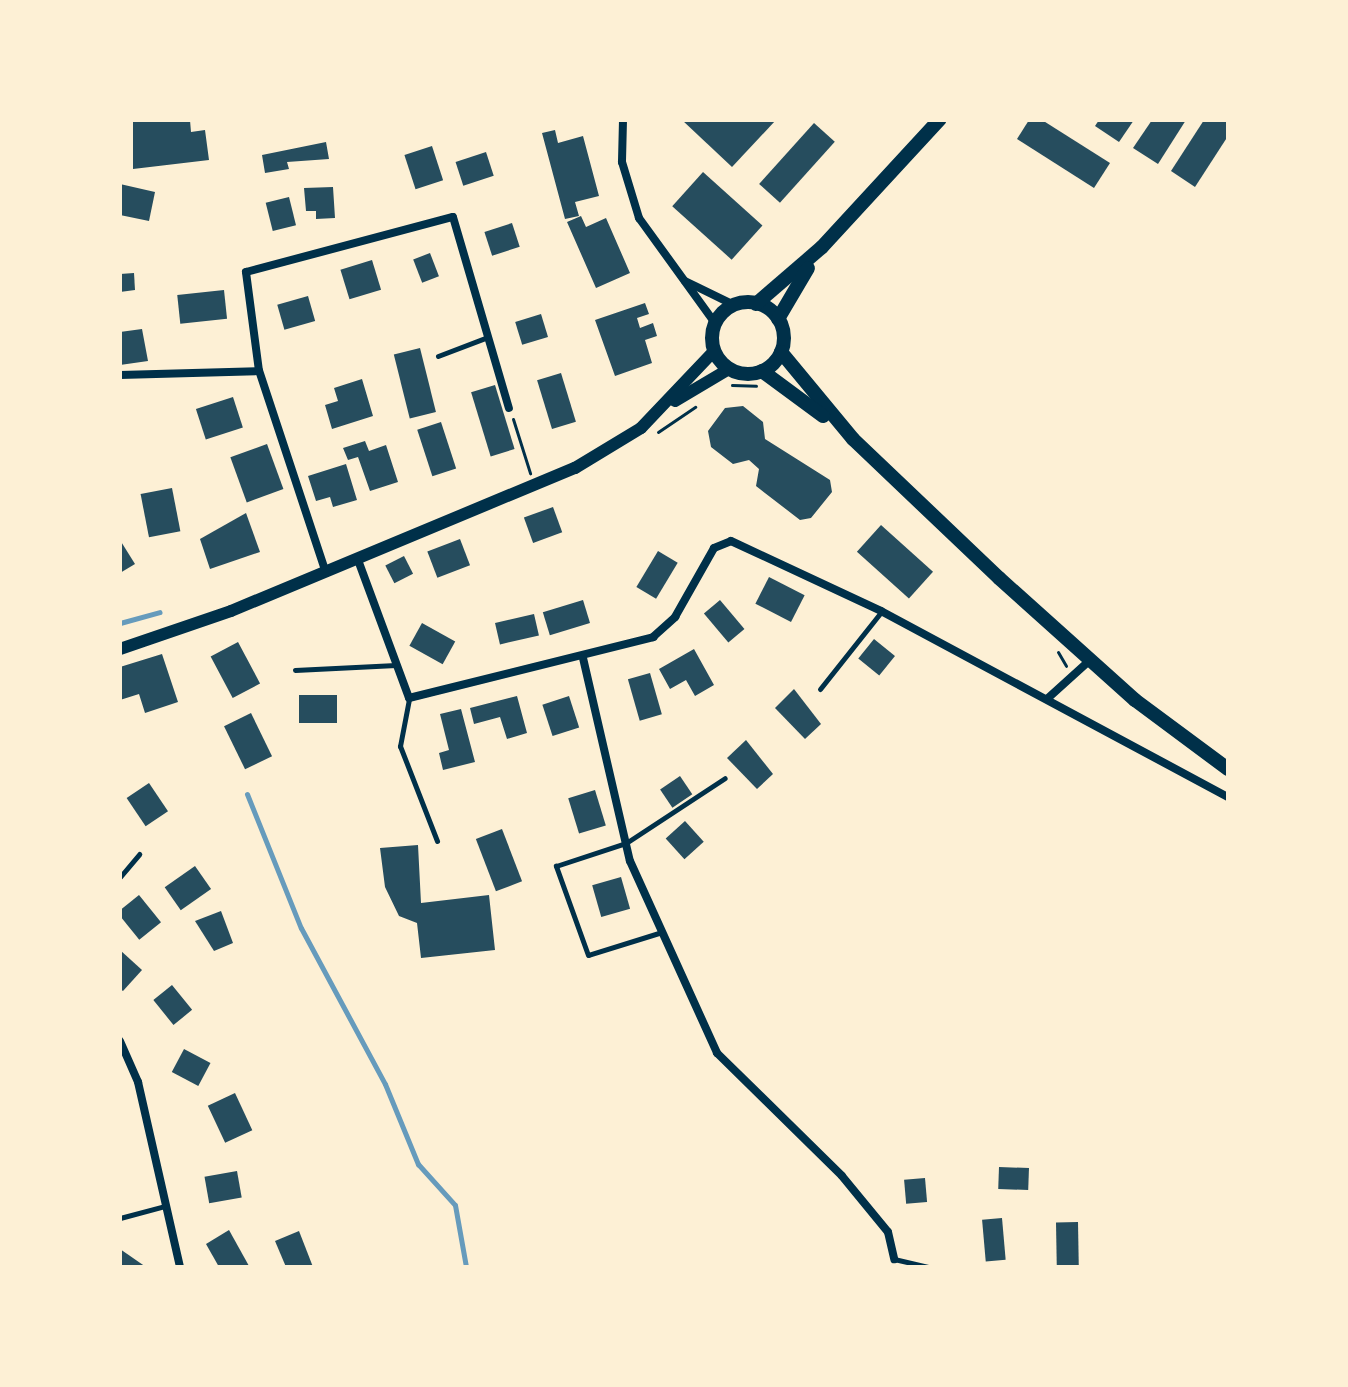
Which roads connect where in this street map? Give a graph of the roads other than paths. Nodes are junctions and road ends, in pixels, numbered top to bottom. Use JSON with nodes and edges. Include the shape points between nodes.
{"nodes":[{"id":1,"x":623,"y":120,"type":"edge"},
{"id":2,"x":939,"y":120,"type":"edge"},
{"id":3,"x":822,"y":247,"type":"junction"},
{"id":4,"x":677,"y":276,"type":"junction"},
{"id":5,"x":756,"y":304,"type":"junction"},
{"id":6,"x":734,"y":305,"type":"junction"},
{"id":7,"x":778,"y":319,"type":"junction"},
{"id":8,"x":715,"y":323,"type":"junction"},
{"id":9,"x":489,"y":337,"type":"junction"},
{"id":10,"x":714,"y":351,"type":"junction"},
{"id":11,"x":781,"y":352,"type":"junction"},
{"id":12,"x":438,"y":356,"type":"dead end"},
{"id":13,"x":729,"y":369,"type":"junction"},
{"id":14,"x":259,"y":371,"type":"junction"},
{"id":15,"x":762,"y":371,"type":"junction"},
{"id":16,"x":120,"y":375,"type":"edge"},
{"id":17,"x":509,"y":408,"type":"road end"},
{"id":18,"x":662,"y":409,"type":"junction"},
{"id":19,"x":853,"y":439,"type":"junction"},
{"id":20,"x":358,"y":560,"type":"junction"},
{"id":21,"x":326,"y":573,"type":"junction"},
{"id":22,"x":881,"y":611,"type":"junction"},
{"id":23,"x":120,"y":649,"type":"edge"},
{"id":24,"x":583,"y":658,"type":"junction"},
{"id":25,"x":1089,"y":661,"type":"junction"},
{"id":26,"x":397,"y":665,"type":"junction"},
{"id":27,"x":295,"y":670,"type":"dead end"},
{"id":28,"x":820,"y":689,"type":"dead end"},
{"id":29,"x":409,"y":698,"type":"junction"},
{"id":30,"x":1047,"y":699,"type":"junction"},
{"id":31,"x":1228,"y":769,"type":"edge"},
{"id":32,"x":725,"y":778,"type":"dead end"},
{"id":33,"x":1228,"y":797,"type":"edge"},
{"id":34,"x":437,"y":841,"type":"dead end"},
{"id":35,"x":626,"y":843,"type":"junction"},
{"id":36,"x":139,"y":854,"type":"dead end"},
{"id":37,"x":120,"y":877,"type":"edge"},
{"id":38,"x":662,"y":932,"type":"junction"},
{"id":39,"x":120,"y":1041,"type":"edge"},
{"id":40,"x":166,"y":1206,"type":"junction"},
{"id":41,"x":120,"y":1218,"type":"edge"},
{"id":42,"x":894,"y":1259,"type":"joint"},
{"id":43,"x":180,"y":1267,"type":"edge"},
{"id":44,"x":929,"y":1267,"type":"edge"}],
"edges":[{"from":1,"to":4,"type":"street","via":[[628,187],[654,246]]},
{"from":2,"to":3,"type":"main road"},
{"from":3,"to":5,"type":"main road"},
{"from":3,"to":7,"type":"main road"},
{"from":4,"to":6,"type":"street"},
{"from":4,"to":8,"type":"street"},
{"from":5,"to":6,"type":"main road"},
{"from":5,"to":7,"type":"main road"},
{"from":6,"to":8,"type":"main road"},
{"from":7,"to":11,"type":"main road"},
{"from":8,"to":10,"type":"main road"},
{"from":9,"to":12,"type":"lane"},
{"from":9,"to":14,"type":"street","via":[[453,217],[246,272]]},
{"from":9,"to":17,"type":"street"},
{"from":10,"to":13,"type":"main road"},
{"from":10,"to":18,"type":"street"},
{"from":11,"to":15,"type":"main road"},
{"from":11,"to":19,"type":"main road"},
{"from":13,"to":15,"type":"main road"},
{"from":13,"to":18,"type":"street"},
{"from":14,"to":16,"type":"street"},
{"from":14,"to":21,"type":"street"},
{"from":15,"to":19,"type":"main road"},
{"from":18,"to":20,"type":"street","via":[[575,468]]},
{"from":19,"to":25,"type":"main road"},
{"from":20,"to":21,"type":"street"},
{"from":20,"to":26,"type":"street"},
{"from":21,"to":23,"type":"street"},
{"from":22,"to":24,"type":"street","via":[[731,541],[714,548],[675,617],[653,637]]},
{"from":22,"to":28,"type":"lane"},
{"from":22,"to":30,"type":"street"},
{"from":24,"to":29,"type":"street"},
{"from":24,"to":35,"type":"street"},
{"from":25,"to":30,"type":"street"},
{"from":25,"to":31,"type":"main road"},
{"from":26,"to":27,"type":"lane"},
{"from":26,"to":29,"type":"street"},
{"from":29,"to":34,"type":"lane","via":[[400,746]]},
{"from":30,"to":33,"type":"street"},
{"from":32,"to":35,"type":"lane"},
{"from":35,"to":38,"type":"street"},
{"from":35,"to":38,"type":"lane","via":[[556,866],[588,955]]},
{"from":36,"to":37,"type":"lane"},
{"from":38,"to":42,"type":"street","via":[[717,1053],[842,1176],[888,1232]]},
{"from":39,"to":40,"type":"street","via":[[138,1082]]},
{"from":40,"to":41,"type":"lane"},
{"from":40,"to":43,"type":"street"},
{"from":42,"to":44,"type":"lane"}]}
